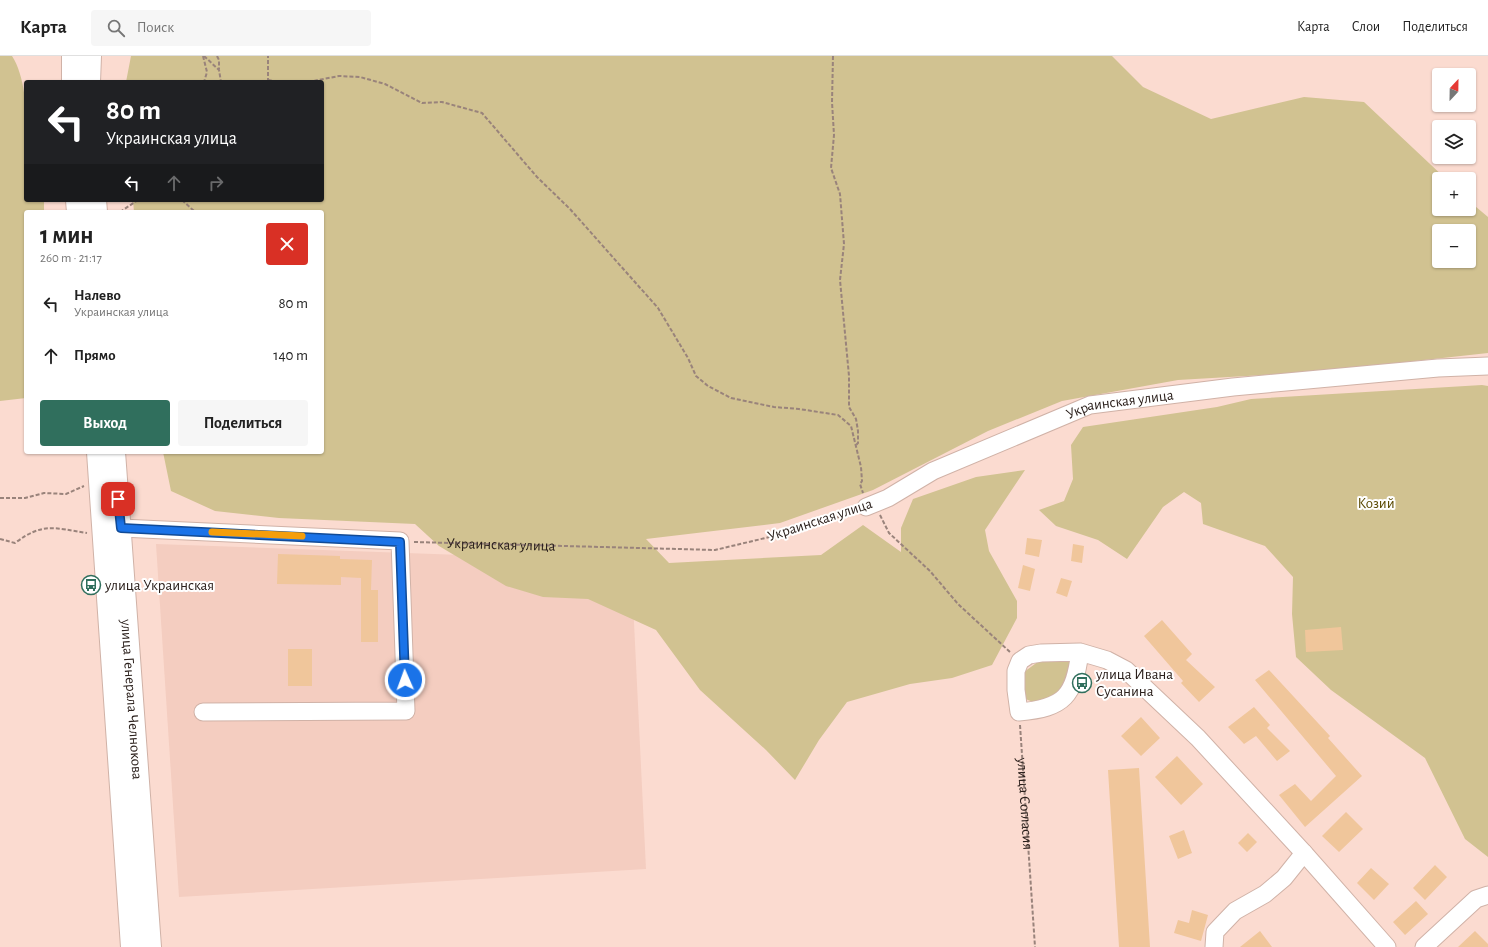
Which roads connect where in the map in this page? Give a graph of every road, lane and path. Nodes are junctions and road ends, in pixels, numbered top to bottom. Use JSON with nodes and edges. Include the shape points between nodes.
{"nodes":[{"id":1,"x":73,"y":56,"type":"edge"},
{"id":2,"x":90,"y":56,"type":"edge"},
{"id":3,"x":204,"y":56,"type":"edge"},
{"id":4,"x":217,"y":56,"type":"edge"},
{"id":5,"x":268,"y":56,"type":"edge"},
{"id":6,"x":833,"y":56,"type":"edge"},
{"id":7,"x":219,"y":70,"type":"junction"},
{"id":8,"x":73,"y":80,"type":"edge"},
{"id":9,"x":89,"y":80,"type":"edge"},
{"id":10,"x":205,"y":80,"type":"edge"},
{"id":11,"x":221,"y":80,"type":"edge"},
{"id":12,"x":268,"y":80,"type":"edge"},
{"id":13,"x":318,"y":80,"type":"edge"},
{"id":14,"x":135,"y":202,"type":"edge"},
{"id":15,"x":184,"y":202,"type":"edge"},
{"id":16,"x":123,"y":210,"type":"edge"},
{"id":17,"x":194,"y":210,"type":"edge"},
{"id":18,"x":1488,"y":366,"type":"edge"},
{"id":19,"x":855,"y":446,"type":"junction"},
{"id":20,"x":98,"y":454,"type":"edge"},
{"id":21,"x":114,"y":454,"type":"edge"},
{"id":22,"x":84,"y":486,"type":"dead end"},
{"id":23,"x":0,"y":498,"type":"edge"},
{"id":24,"x":870,"y":505,"type":"junction"},
{"id":25,"x":121,"y":528,"type":"junction"},
{"id":26,"x":87,"y":533,"type":"dead end"},
{"id":27,"x":0,"y":539,"type":"edge"},
{"id":28,"x":400,"y":542,"type":"junction"},
{"id":29,"x":1080,"y":652,"type":"junction"},
{"id":30,"x":1020,"y":661,"type":"junction"},
{"id":31,"x":203,"y":712,"type":"dead end"},
{"id":32,"x":1019,"y":712,"type":"junction"},
{"id":33,"x":1304,"y":853,"type":"junction"},
{"id":34,"x":1488,"y":895,"type":"edge"},
{"id":35,"x":132,"y":947,"type":"edge"},
{"id":36,"x":150,"y":947,"type":"edge"},
{"id":37,"x":1035,"y":947,"type":"edge"},
{"id":38,"x":1214,"y":947,"type":"edge"},
{"id":39,"x":1387,"y":947,"type":"edge"},
{"id":40,"x":1424,"y":947,"type":"edge"}],
"edges":[{"from":1,"to":8,"type":"main road"},
{"from":2,"to":9,"type":"main road"},
{"from":3,"to":7,"type":"path"},
{"from":3,"to":10,"type":"path","via":[[207,72]]},
{"from":4,"to":7,"type":"path"},
{"from":5,"to":12,"type":"path"},
{"from":6,"to":19,"type":"path","via":[[834,135],[831,168],[840,194],[844,244],[840,280],[849,376],[849,407],[856,419],[858,431],[858,443]]},
{"from":7,"to":11,"type":"path"},
{"from":13,"to":19,"type":"path","via":[[339,76],[360,77],[385,84],[422,103],[442,102],[482,112],[537,177],[570,209],[658,308],[696,376],[708,386],[731,398],[774,407],[838,415],[851,426]]},
{"from":14,"to":16,"type":"path"},
{"from":15,"to":17,"type":"path"},
{"from":18,"to":24,"type":"street","name":"Украинская улица","via":[[1438,368],[1233,387],[1090,405],[933,471],[888,498]]},
{"from":19,"to":24,"type":"path","via":[[861,468],[861,492]]},
{"from":20,"to":35,"type":"main road","name":"улица Генерала Челнокова"},
{"from":21,"to":25,"type":"main road","name":"улица Генерала Челнокова"},
{"from":22,"to":23,"type":"path","via":[[66,494],[44,493],[24,498]]},
{"from":24,"to":28,"type":"path","name":"Украинская улица","via":[[799,530],[715,550]]},
{"from":24,"to":30,"type":"path","via":[[889,533],[930,571],[958,604]]},
{"from":25,"to":28,"type":"street"},
{"from":25,"to":36,"type":"main road","name":"улица Генерала Челнокова"},
{"from":26,"to":27,"type":"path","via":[[41,528],[30,532],[15,543]]},
{"from":28,"to":31,"type":"street","via":[[406,711]]},
{"from":29,"to":30,"type":"street","via":[[1041,653],[1029,655]]},
{"from":29,"to":32,"type":"street","via":[[1077,678],[1062,700],[1040,710]]},
{"from":29,"to":33,"type":"street","via":[[1107,660],[1126,670],[1198,738]]},
{"from":30,"to":32,"type":"street","via":[[1016,670]]},
{"from":32,"to":37,"type":"path","name":"улица Согласия"},
{"from":33,"to":38,"type":"street","via":[[1284,878],[1265,894],[1235,911],[1215,932]]},
{"from":33,"to":39,"type":"street"},
{"from":34,"to":40,"type":"street","via":[[1476,899]]}]}
